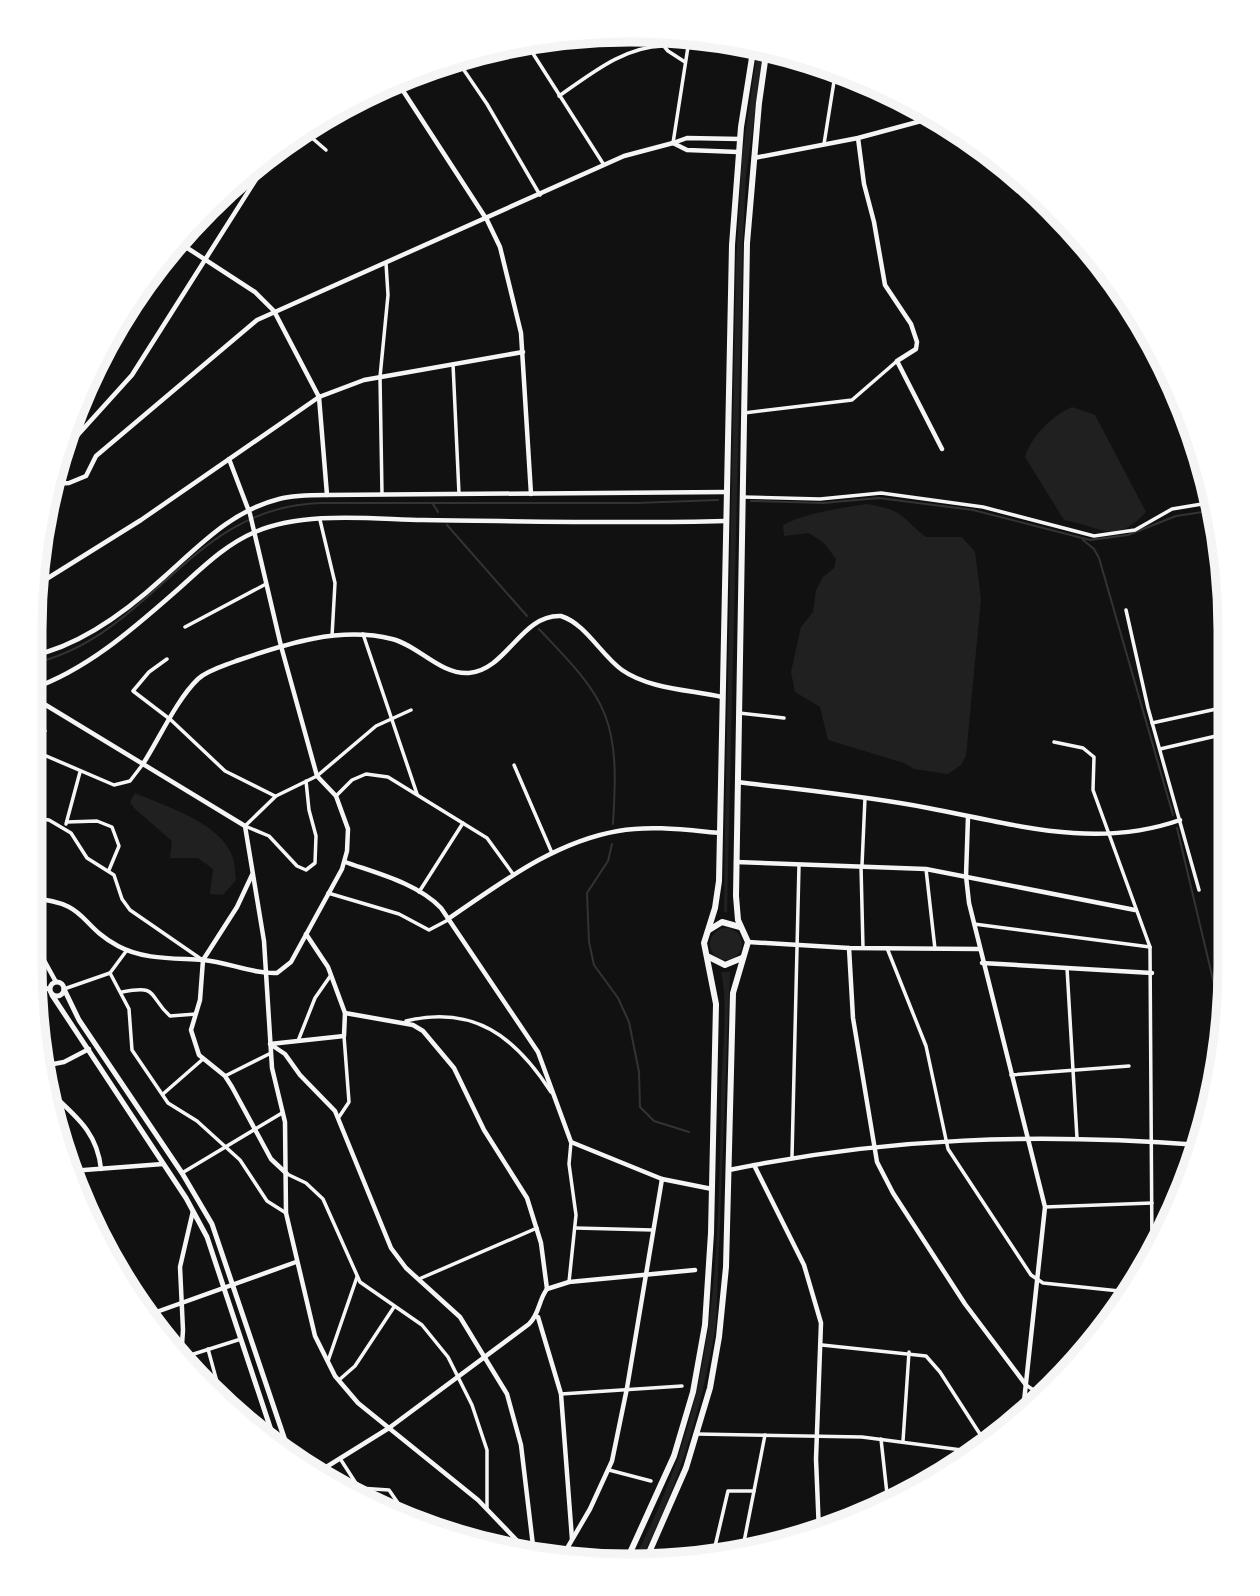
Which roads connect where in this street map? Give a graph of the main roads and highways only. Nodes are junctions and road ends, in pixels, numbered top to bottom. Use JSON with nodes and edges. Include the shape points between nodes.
{"nodes":[{"id":1,"x":753,"y":55,"type":"edge"},
{"id":2,"x":766,"y":58,"type":"edge"},
{"id":3,"x":741,"y":928,"type":"junction"},
{"id":4,"x":709,"y":930,"type":"junction"},
{"id":5,"x":706,"y":953,"type":"junction"},
{"id":6,"x":743,"y":957,"type":"junction"},
{"id":7,"x":64,"y":989,"type":"junction"},
{"id":8,"x":43,"y":990,"type":"edge"},
{"id":9,"x":50,"y":992,"type":"junction"},
{"id":10,"x":272,"y":1432,"type":"edge"},
{"id":11,"x":285,"y":1441,"type":"edge"},
{"id":12,"x":630,"y":1554,"type":"edge"},
{"id":13,"x":649,"y":1554,"type":"edge"}],
"edges":[{"from":1,"to":4,"type":"highway","via":[[738,152],[732,258],[720,833],[718,891]]},
{"from":2,"to":3,"type":"highway","via":[[747,243],[736,862]]},
{"from":3,"to":4,"type":"highway","via":[[722,922]]},
{"from":3,"to":6,"type":"highway","via":[[748,942]]},
{"from":4,"to":5,"type":"highway"},
{"from":5,"to":6,"type":"highway","via":[[722,965]]},
{"from":5,"to":12,"type":"highway","via":[[716,1004],[708,1302],[693,1392],[664,1485]]},
{"from":6,"to":13,"type":"highway","via":[[733,993],[726,1267],[719,1337],[697,1434]]},
{"from":7,"to":9,"type":"main road","via":[[58,997]]},
{"from":7,"to":9,"type":"main road","via":[[56,982]]},
{"from":7,"to":11,"type":"main road","via":[[79,1020],[182,1173],[216,1234]]},
{"from":8,"to":9,"type":"main road"},
{"from":9,"to":10,"type":"main road","via":[[193,1210],[211,1246]]}]}
